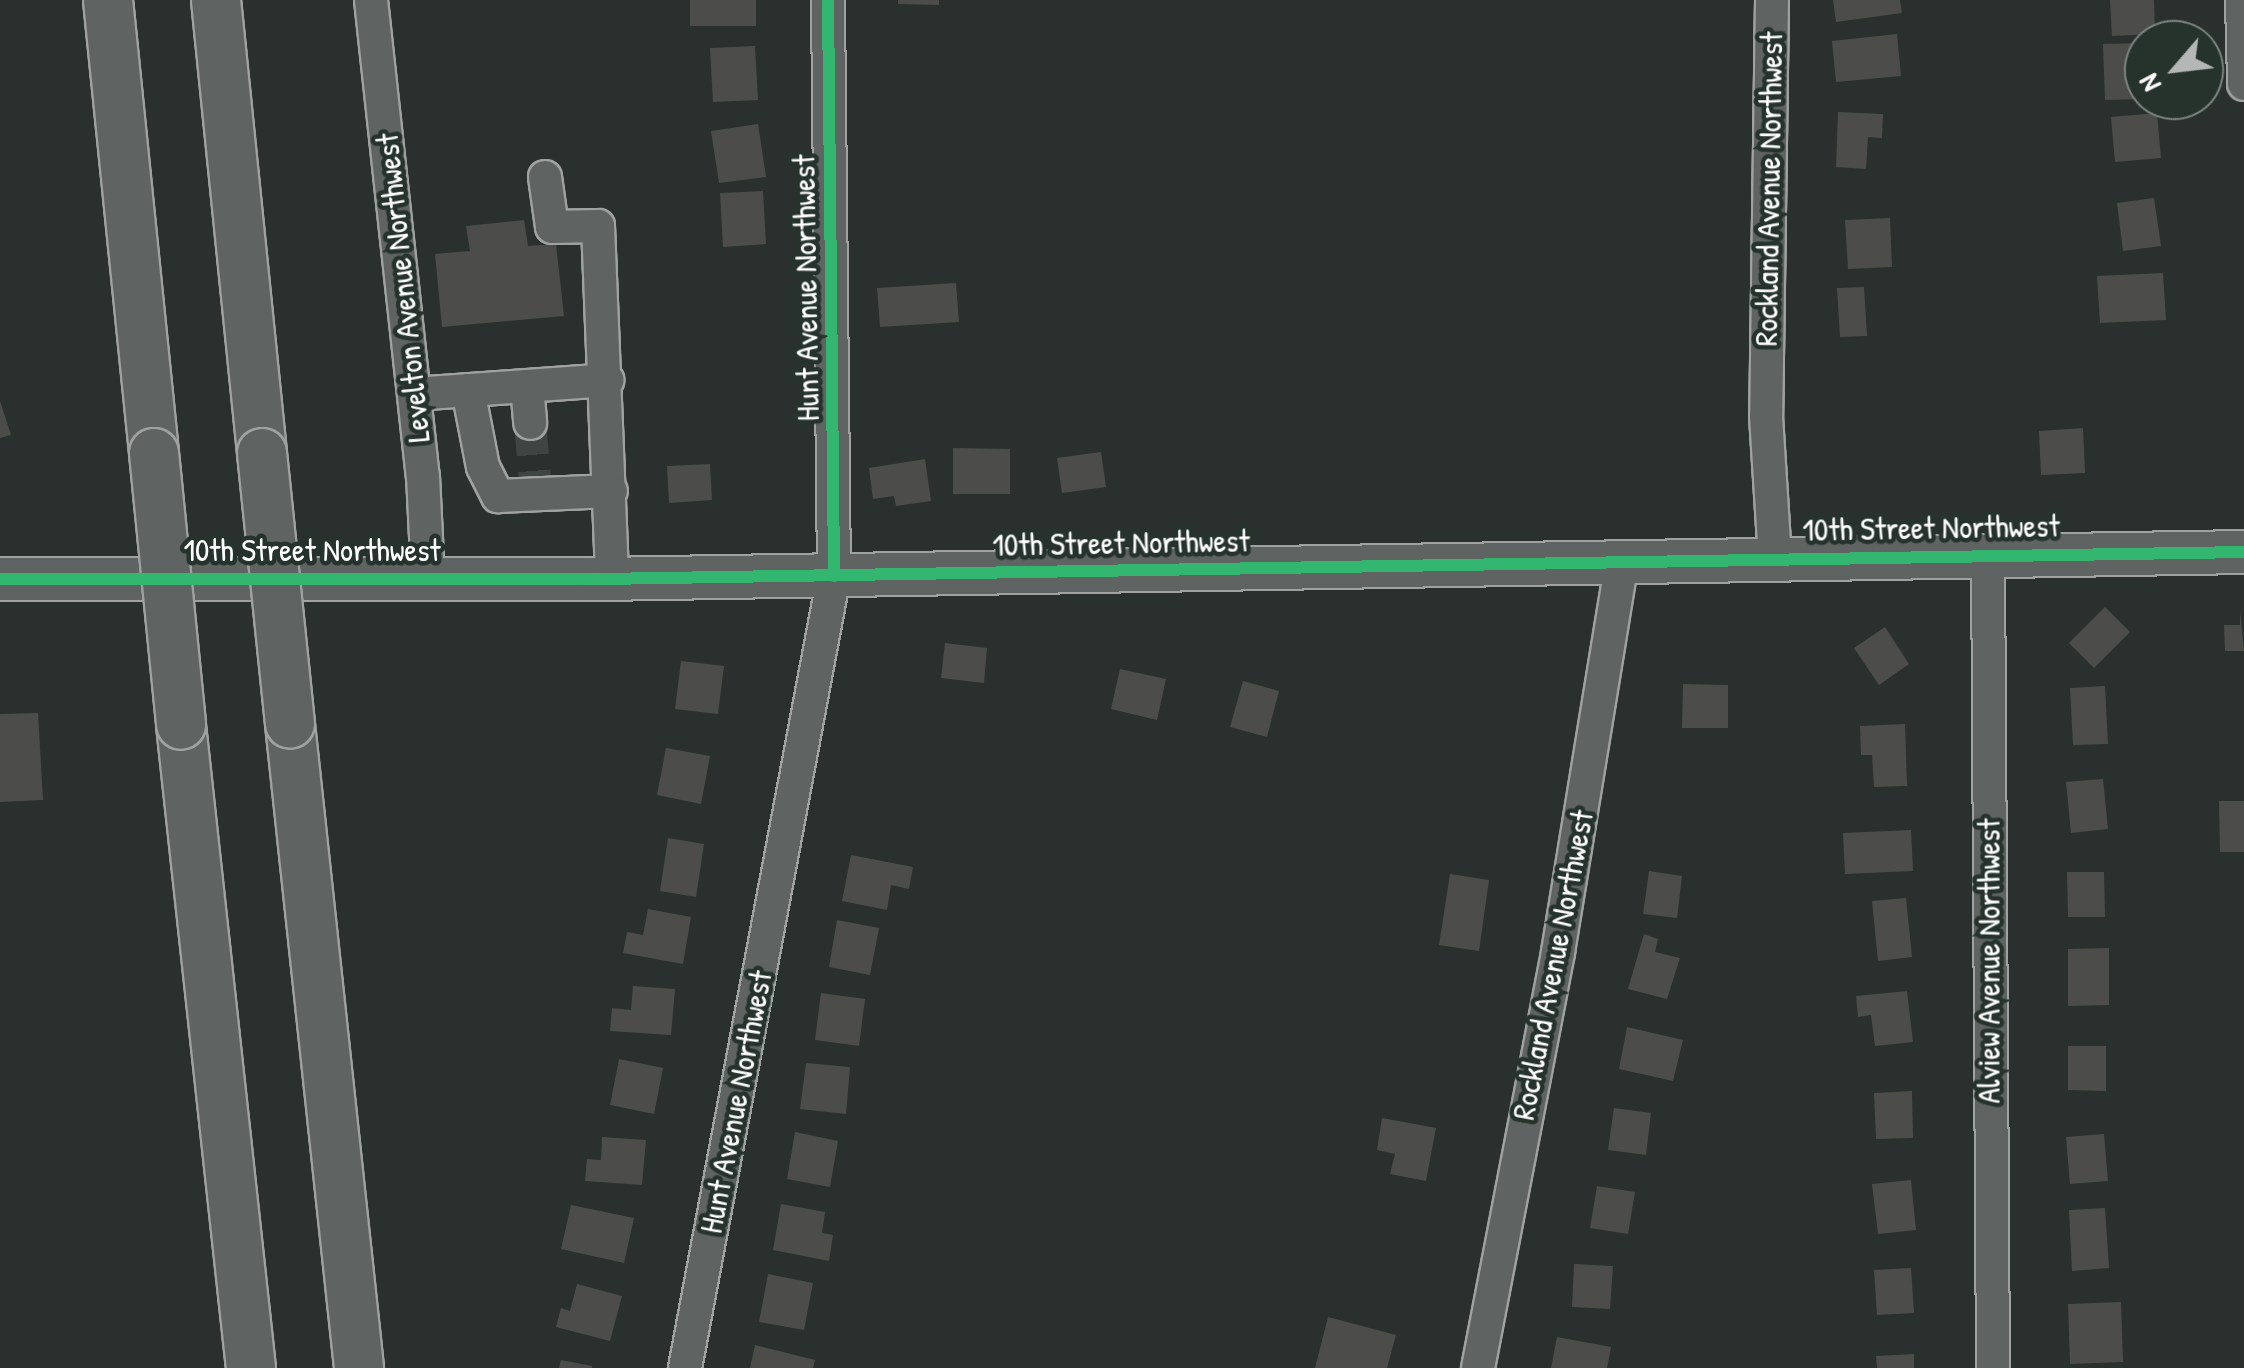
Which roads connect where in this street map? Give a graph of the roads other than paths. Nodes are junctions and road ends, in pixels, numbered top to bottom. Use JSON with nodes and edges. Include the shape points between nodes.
{"nodes":[{"id":1,"x":108,"y":0,"type":"edge"},
{"id":2,"x":216,"y":0,"type":"edge"},
{"id":3,"x":371,"y":0,"type":"edge"},
{"id":4,"x":828,"y":0,"type":"edge"},
{"id":5,"x":1772,"y":0,"type":"edge"},
{"id":6,"x":2242,"y":0,"type":"edge"},
{"id":7,"x":2244,"y":84,"type":"edge"},
{"id":8,"x":545,"y":177,"type":"dead end"},
{"id":9,"x":607,"y":380,"type":"junction"},
{"id":10,"x":527,"y":386,"type":"junction"},
{"id":11,"x":468,"y":390,"type":"junction"},
{"id":12,"x":414,"y":394,"type":"junction"},
{"id":13,"x":530,"y":424,"type":"tunnel mouth"},
{"id":14,"x":611,"y":491,"type":"junction"},
{"id":15,"x":2244,"y":552,"type":"edge"},
{"id":16,"x":1988,"y":554,"type":"junction"},
{"id":17,"x":1775,"y":558,"type":"junction"},
{"id":18,"x":1622,"y":561,"type":"junction"},
{"id":19,"x":834,"y":576,"type":"junction"},
{"id":20,"x":428,"y":577,"type":"junction"},
{"id":21,"x":612,"y":578,"type":"junction"},
{"id":22,"x":0,"y":579,"type":"edge"},
{"id":23,"x":251,"y":1368,"type":"edge"},
{"id":24,"x":359,"y":1368,"type":"edge"},
{"id":25,"x":685,"y":1368,"type":"edge"},
{"id":26,"x":1478,"y":1368,"type":"edge"},
{"id":27,"x":1993,"y":1368,"type":"edge"}],
"edges":[{"from":1,"to":23,"type":"highway","bridge":true},
{"from":2,"to":24,"type":"highway","bridge":true},
{"from":3,"to":12,"type":"street","name":"Levelton Avenue Northwest"},
{"from":4,"to":19,"type":"street","name":"Hunt Avenue Northwest"},
{"from":5,"to":17,"type":"street","name":"Rockland Avenue Northwest","via":[[1766,416]]},
{"from":6,"to":7,"type":"street"},
{"from":8,"to":9,"type":"street","via":[[552,227],[598,226]]},
{"from":9,"to":10,"type":"street"},
{"from":9,"to":14,"type":"street"},
{"from":10,"to":11,"type":"street"},
{"from":10,"to":13,"type":"street"},
{"from":11,"to":12,"type":"street"},
{"from":11,"to":14,"type":"street","via":[[483,467],[498,496],[536,488]]},
{"from":12,"to":20,"type":"street","name":"Levelton Avenue Northwest"},
{"from":14,"to":21,"type":"street"},
{"from":15,"to":16,"type":"main road","name":"10th Street Northwest"},
{"from":16,"to":17,"type":"main road","name":"10th Street Northwest"},
{"from":16,"to":27,"type":"street","name":"Alview Avenue Northwest"},
{"from":17,"to":18,"type":"main road","name":"10th Street Northwest"},
{"from":18,"to":19,"type":"main road","name":"10th Street Northwest"},
{"from":18,"to":26,"type":"street","name":"Rockland Avenue Northwest","via":[[1558,952]]},
{"from":19,"to":21,"type":"main road","name":"10th Street Northwest"},
{"from":19,"to":25,"type":"street","name":"Hunt Avenue Northwest"},
{"from":20,"to":21,"type":"main road","name":"10th Street Northwest"},
{"from":20,"to":22,"type":"main road","name":"10th Street Northwest"}]}
